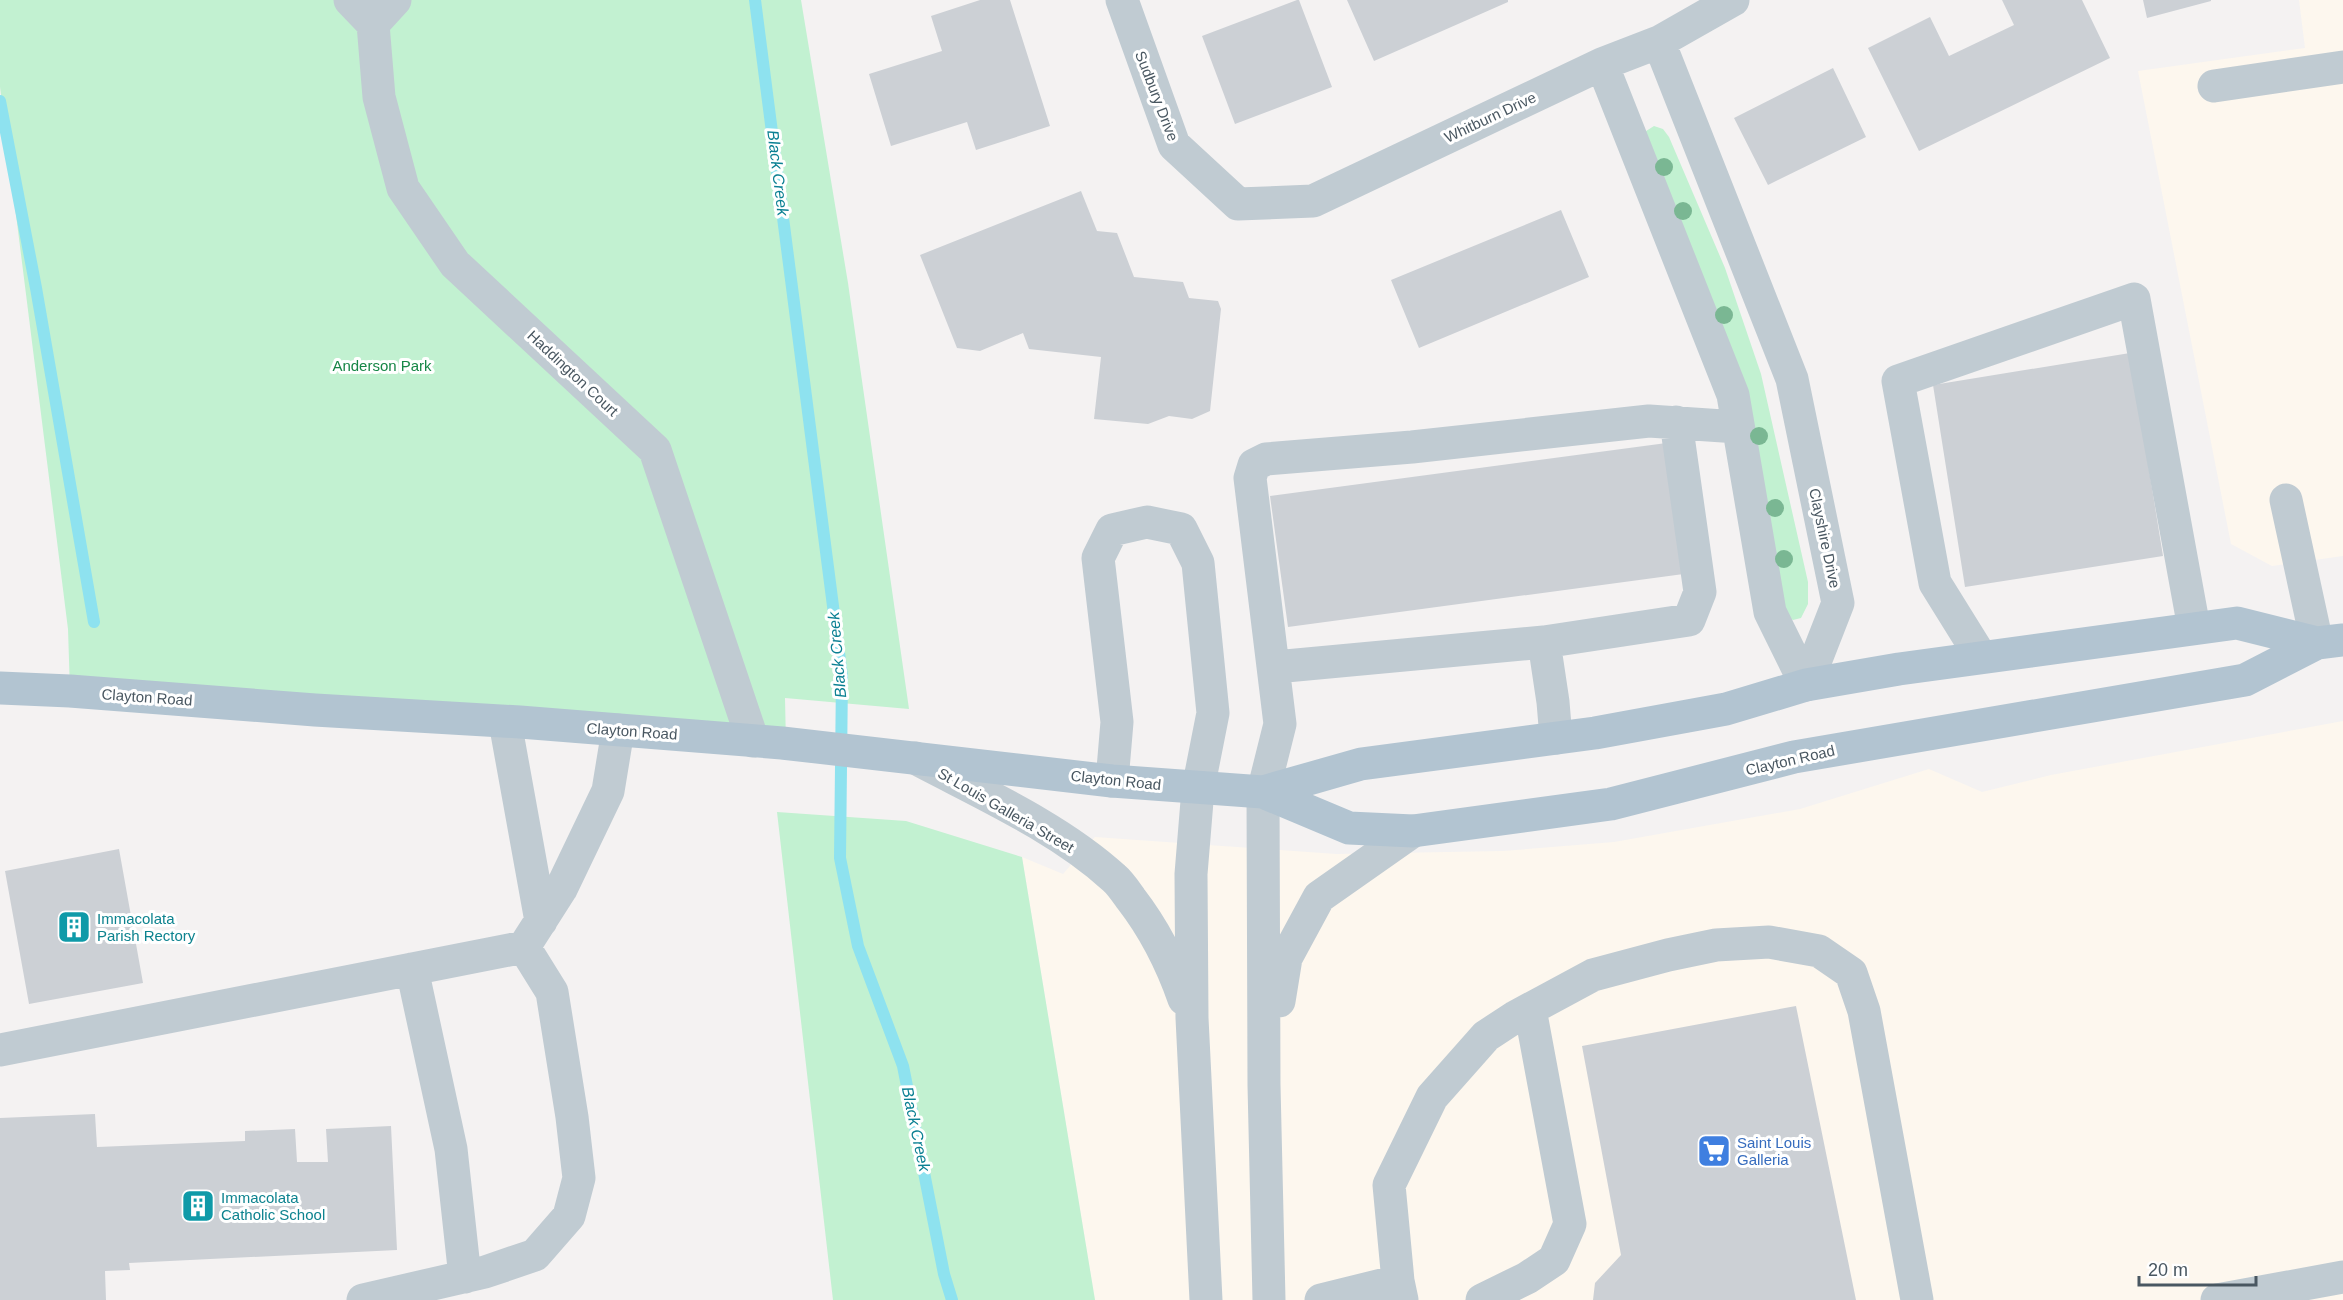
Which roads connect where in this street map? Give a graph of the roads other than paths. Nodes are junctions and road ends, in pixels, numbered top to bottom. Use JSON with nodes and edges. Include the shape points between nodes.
{"nodes":[{"id":1,"x":350,"y":0,"type":"edge"},
{"id":2,"x":395,"y":0,"type":"edge"},
{"id":3,"x":1122,"y":0,"type":"edge"},
{"id":4,"x":1733,"y":0,"type":"edge"},
{"id":5,"x":373,"y":24,"type":"junction"},
{"id":6,"x":1659,"y":42,"type":"junction"},
{"id":7,"x":1602,"y":64,"type":"junction"},
{"id":8,"x":2343,"y":67,"type":"edge"},
{"id":9,"x":2214,"y":86,"type":"dead end"},
{"id":10,"x":1238,"y":204,"type":"joint"},
{"id":11,"x":1676,"y":422,"type":"junction"},
{"id":12,"x":1738,"y":427,"type":"junction"},
{"id":13,"x":2286,"y":500,"type":"dead end"},
{"id":14,"x":2194,"y":628,"type":"junction"},
{"id":15,"x":1544,"y":642,"type":"junction"},
{"id":16,"x":2330,"y":642,"type":"edge"},
{"id":17,"x":1981,"y":657,"type":"junction"},
{"id":18,"x":1275,"y":667,"type":"junction"},
{"id":19,"x":1806,"y":685,"type":"junction"},
{"id":20,"x":0,"y":688,"type":"edge"},
{"id":21,"x":505,"y":722,"type":"junction"},
{"id":22,"x":618,"y":730,"type":"junction"},
{"id":23,"x":1556,"y":738,"type":"junction"},
{"id":24,"x":767,"y":742,"type":"junction"},
{"id":25,"x":910,"y":756,"type":"junction"},
{"id":26,"x":1112,"y":781,"type":"junction"},
{"id":27,"x":1198,"y":789,"type":"junction"},
{"id":28,"x":1263,"y":792,"type":"junction"},
{"id":29,"x":1413,"y":831,"type":"junction"},
{"id":30,"x":532,"y":934,"type":"junction"},
{"id":31,"x":412,"y":969,"type":"junction"},
{"id":32,"x":1530,"y":1009,"type":"junction"},
{"id":33,"x":1192,"y":1018,"type":"junction"},
{"id":34,"x":0,"y":1050,"type":"edge"},
{"id":35,"x":1264,"y":1085,"type":"junction"},
{"id":36,"x":465,"y":1276,"type":"junction"},
{"id":37,"x":2343,"y":1277,"type":"edge"},
{"id":38,"x":1400,"y":1291,"type":"edge"},
{"id":39,"x":363,"y":1300,"type":"edge"},
{"id":40,"x":1206,"y":1300,"type":"edge"},
{"id":41,"x":1269,"y":1300,"type":"edge"},
{"id":42,"x":1322,"y":1300,"type":"edge"},
{"id":43,"x":1482,"y":1300,"type":"edge"},
{"id":44,"x":1917,"y":1300,"type":"edge"},
{"id":45,"x":2217,"y":1300,"type":"edge"}],
"edges":[{"from":1,"to":5,"type":"street"},
{"from":2,"to":5,"type":"street"},
{"from":3,"to":10,"type":"street","name":"Sudbury Drive","via":[[1174,145]]},
{"from":4,"to":6,"type":"street","name":"Whitburn Drive"},
{"from":5,"to":24,"type":"street","name":"Haddington Court","via":[[379,97],[403,188],[455,264],[655,450]]},
{"from":6,"to":7,"type":"street","name":"Whitburn Drive"},
{"from":6,"to":19,"type":"street","name":"Clayshire Drive","via":[[1792,379],[1838,603]]},
{"from":7,"to":10,"type":"street","name":"Whitburn Drive","via":[[1313,201]]},
{"from":7,"to":12,"type":"street","via":[[1733,395]]},
{"from":8,"to":9,"type":"street"},
{"from":11,"to":12,"type":"street"},
{"from":11,"to":15,"type":"street","via":[[1700,592],[1689,620]]},
{"from":11,"to":18,"type":"street","via":[[1649,421],[1266,459],[1254,465],[1250,478]]},
{"from":12,"to":19,"type":"street","via":[[1770,612]]},
{"from":13,"to":16,"type":"street"},
{"from":14,"to":16,"type":"main road","name":"Clayton Road","via":[[2237,623]]},
{"from":14,"to":17,"type":"main road","name":"Clayton Road"},
{"from":14,"to":17,"type":"street","via":[[2134,299],[1898,381],[1935,583]]},
{"from":15,"to":18,"type":"street"},
{"from":15,"to":23,"type":"street"},
{"from":16,"to":29,"type":"main road","name":"Clayton Road","via":[[2245,680],[1804,755],[1611,804]]},
{"from":17,"to":19,"type":"main road","name":"Clayton Road"},
{"from":18,"to":28,"type":"street","via":[[1280,724]]},
{"from":19,"to":23,"type":"main road","name":"Clayton Road","via":[[1726,710]]},
{"from":20,"to":21,"type":"main road","name":"Clayton Road"},
{"from":21,"to":22,"type":"main road","name":"Clayton Road"},
{"from":21,"to":30,"type":"street"},
{"from":22,"to":24,"type":"main road","name":"Clayton Road"},
{"from":22,"to":30,"type":"street","via":[[608,791],[561,889]]},
{"from":23,"to":28,"type":"main road","name":"Clayton Road","via":[[1361,764]]},
{"from":24,"to":25,"type":"main road","name":"Clayton Road"},
{"from":25,"to":26,"type":"main road","name":"Clayton Road"},
{"from":25,"to":33,"type":"street","name":"St Louis Galleria Street","via":[[1059,837],[1115,879],[1150,924],[1170,961]]},
{"from":26,"to":27,"type":"main road","name":"Clayton Road"},
{"from":26,"to":27,"type":"street","name":"St Louis Galleria Street","via":[[1117,722],[1098,558],[1112,530],[1147,522],[1181,529],[1198,563],[1213,713]]},
{"from":27,"to":28,"type":"main road","name":"Clayton Road"},
{"from":27,"to":33,"type":"street","name":"St Louis Galleria Street","via":[[1191,874]]},
{"from":28,"to":29,"type":"main road","name":"Clayton Road","via":[[1349,828]]},
{"from":28,"to":35,"type":"street"},
{"from":29,"to":35,"type":"street","via":[[1319,897],[1286,958]]},
{"from":30,"to":31,"type":"street"},
{"from":30,"to":36,"type":"street","via":[[552,992],[579,1178],[569,1216],[535,1255]]},
{"from":31,"to":34,"type":"street"},
{"from":31,"to":36,"type":"street","via":[[451,1149]]},
{"from":32,"to":38,"type":"street","via":[[1486,1036],[1432,1097],[1389,1185]]},
{"from":32,"to":43,"type":"street","via":[[1570,1224],[1554,1260]]},
{"from":32,"to":44,"type":"street","via":[[1593,975],[1716,945],[1769,942],[1819,951],[1851,973],[1864,1011]]},
{"from":33,"to":40,"type":"street","name":"St Louis Galleria Street"},
{"from":35,"to":41,"type":"street"},
{"from":36,"to":39,"type":"street"},
{"from":37,"to":45,"type":"street"},
{"from":38,"to":42,"type":"street"}]}
